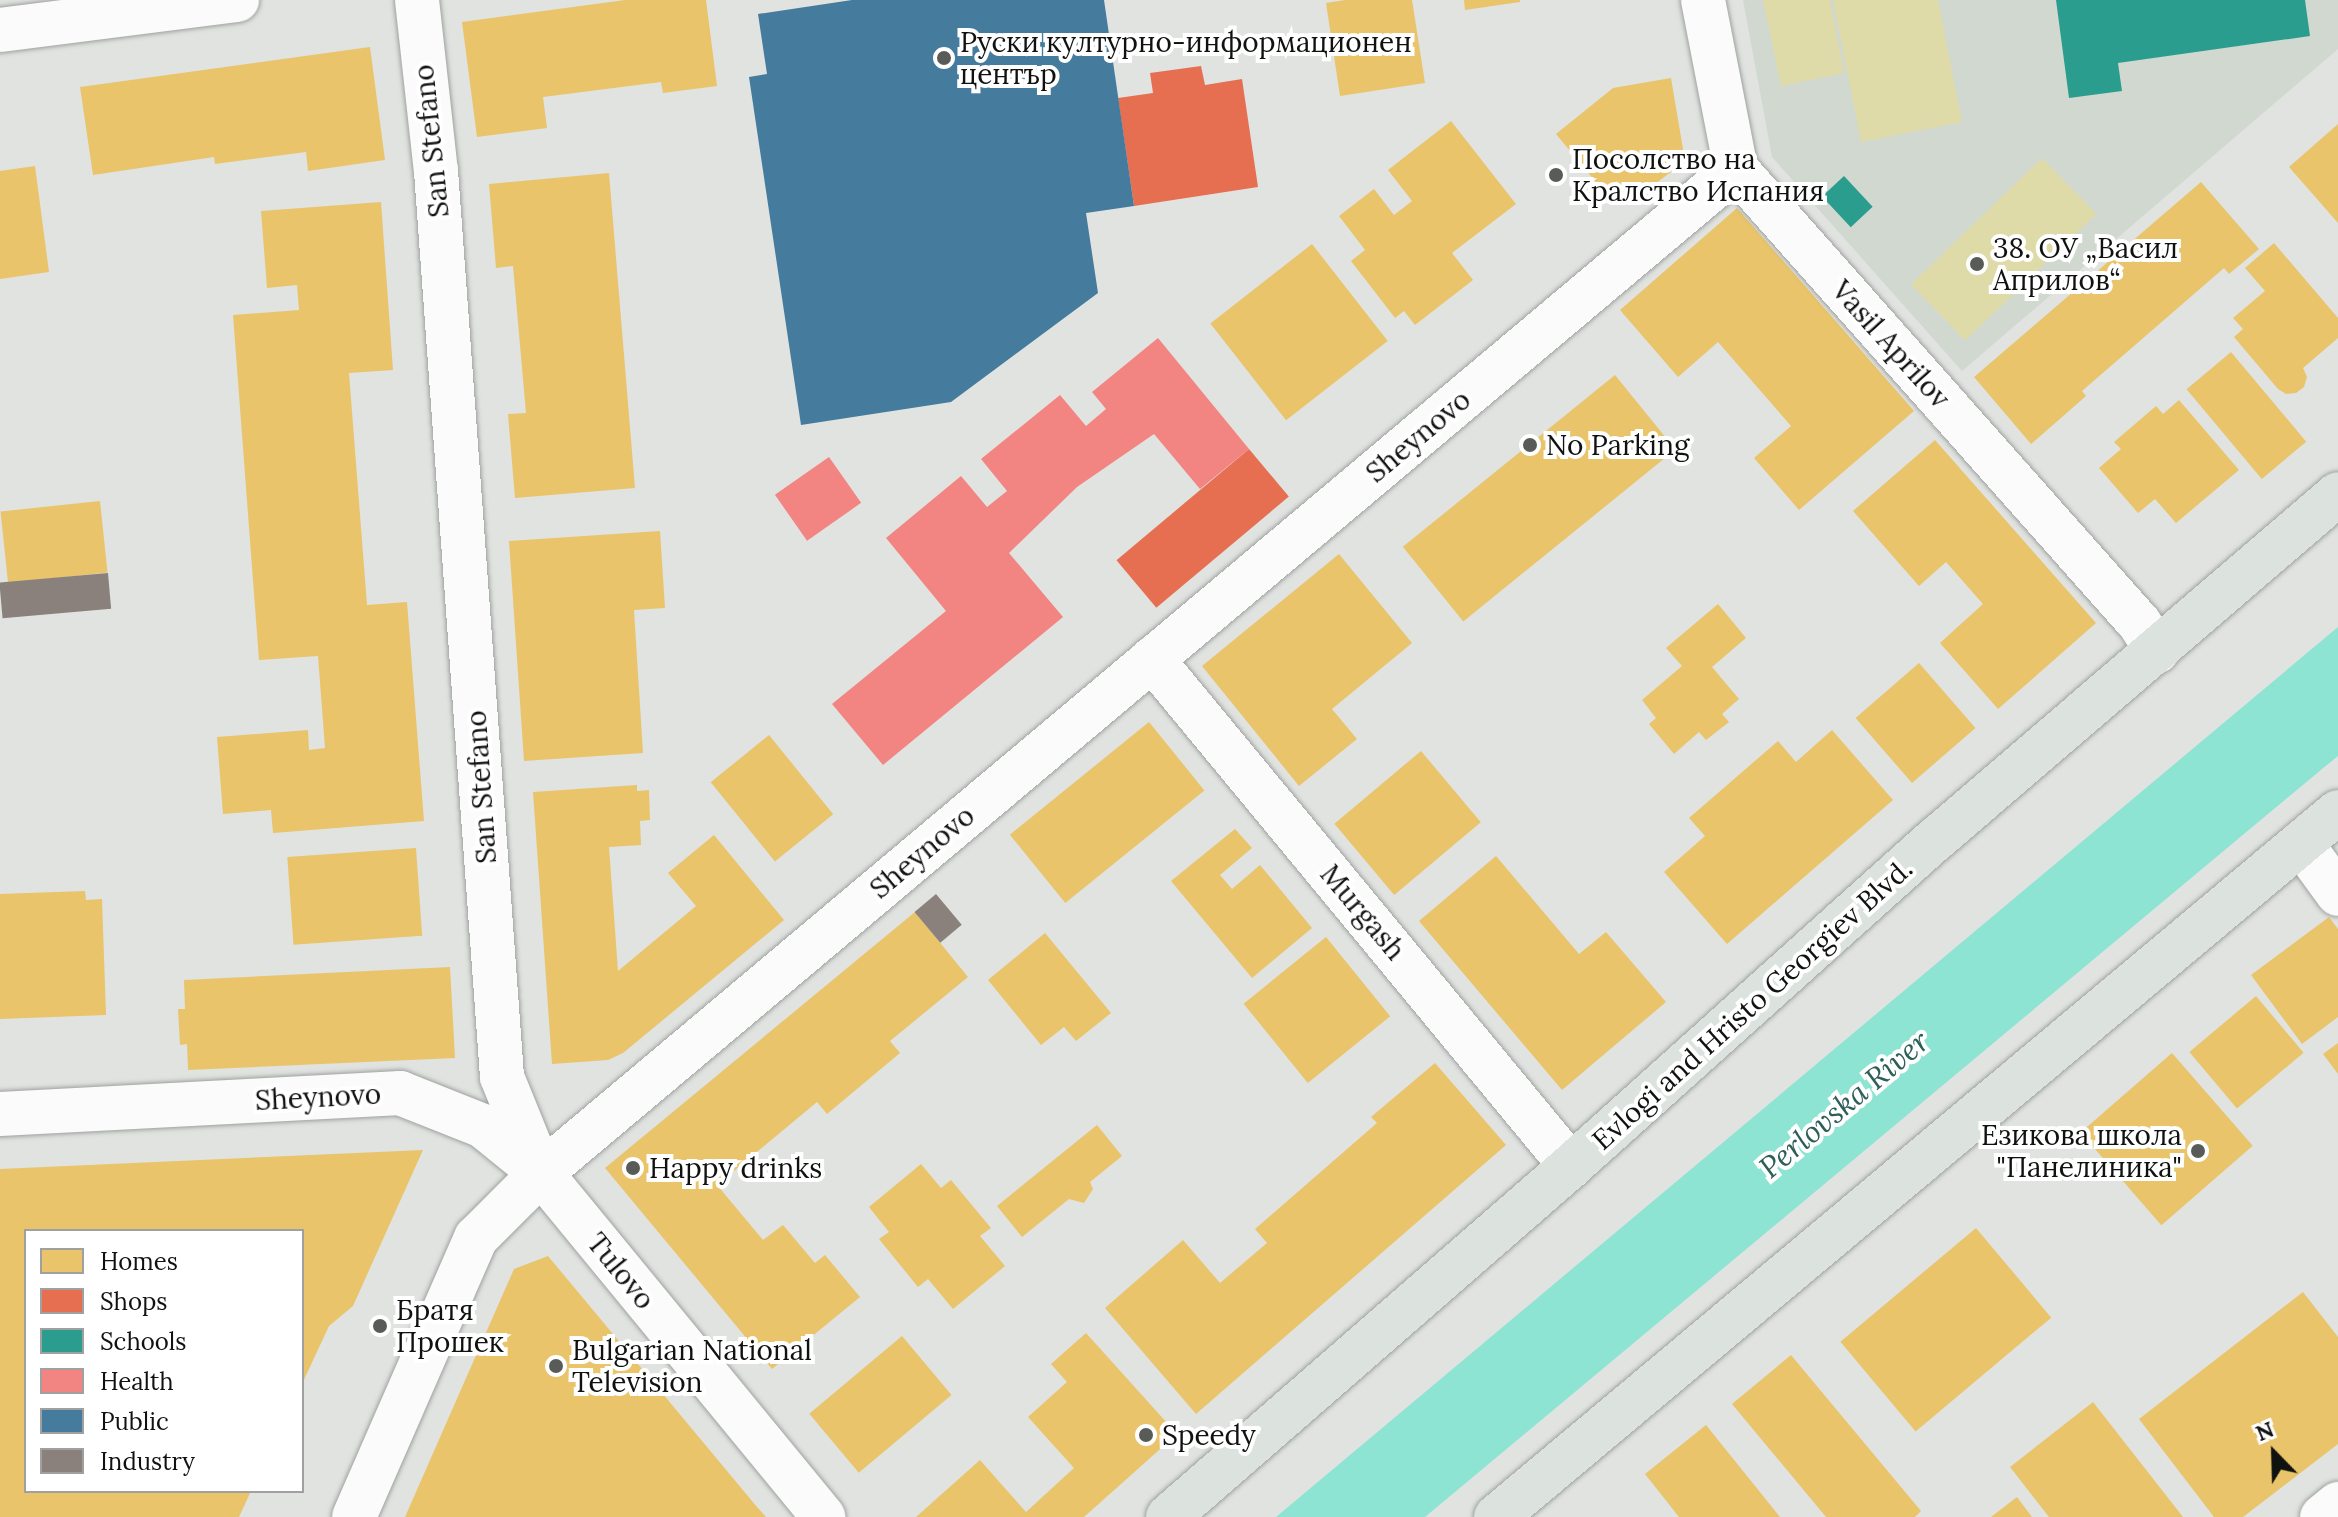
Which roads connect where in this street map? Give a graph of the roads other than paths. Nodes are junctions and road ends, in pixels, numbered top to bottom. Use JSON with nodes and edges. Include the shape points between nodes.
{"nodes":[{"id":1,"x":237,"y":0,"type":"edge"},
{"id":2,"x":417,"y":0,"type":"edge"},
{"id":3,"x":1703,"y":0,"type":"edge"},
{"id":4,"x":0,"y":30,"type":"edge"},
{"id":5,"x":1736,"y":169,"type":"junction"},
{"id":6,"x":2338,"y":494,"type":"edge"},
{"id":7,"x":2157,"y":651,"type":"junction"},
{"id":8,"x":1152,"y":659,"type":"junction"},
{"id":9,"x":2338,"y":812,"type":"edge"},
{"id":10,"x":2301,"y":843,"type":"junction"},
{"id":11,"x":2338,"y":894,"type":"edge"},
{"id":12,"x":0,"y":1114,"type":"edge"},
{"id":13,"x":1571,"y":1166,"type":"junction"},
{"id":14,"x":541,"y":1173,"type":"junction"},
{"id":15,"x":2338,"y":1504,"type":"edge"},
{"id":16,"x":354,"y":1517,"type":"edge"},
{"id":17,"x":824,"y":1517,"type":"edge"},
{"id":18,"x":1168,"y":1517,"type":"edge"},
{"id":19,"x":1496,"y":1517,"type":"edge"},
{"id":20,"x":2322,"y":1517,"type":"edge"}],
"edges":[{"from":1,"to":4,"type":"street"},
{"from":2,"to":14,"type":"street","name":"San Stefano","via":[[436,171],[502,1077]]},
{"from":3,"to":5,"type":"street"},
{"from":5,"to":7,"type":"street","name":"Vasil Aprilov","via":[[2140,624]]},
{"from":5,"to":8,"type":"street","name":"Sheynovo"},
{"from":6,"to":7,"type":"main road","name":"Evlogi and Hristo Georgiev Blvd."},
{"from":7,"to":13,"type":"main road","name":"Evlogi and Hristo Georgiev Blvd.","via":[[1937,838]]},
{"from":8,"to":13,"type":"street","name":"Murgash"},
{"from":8,"to":14,"type":"street","name":"Sheynovo"},
{"from":9,"to":10,"type":"main road"},
{"from":10,"to":11,"type":"street"},
{"from":10,"to":19,"type":"main road"},
{"from":12,"to":14,"type":"street","name":"Sheynovo","via":[[400,1093],[483,1126]]},
{"from":13,"to":18,"type":"main road","name":"Evlogi and Hristo Georgiev Blvd."},
{"from":14,"to":16,"type":"street","via":[[476,1238]]},
{"from":14,"to":17,"type":"street","name":"Tulovo"},
{"from":15,"to":20,"type":"street"}]}
